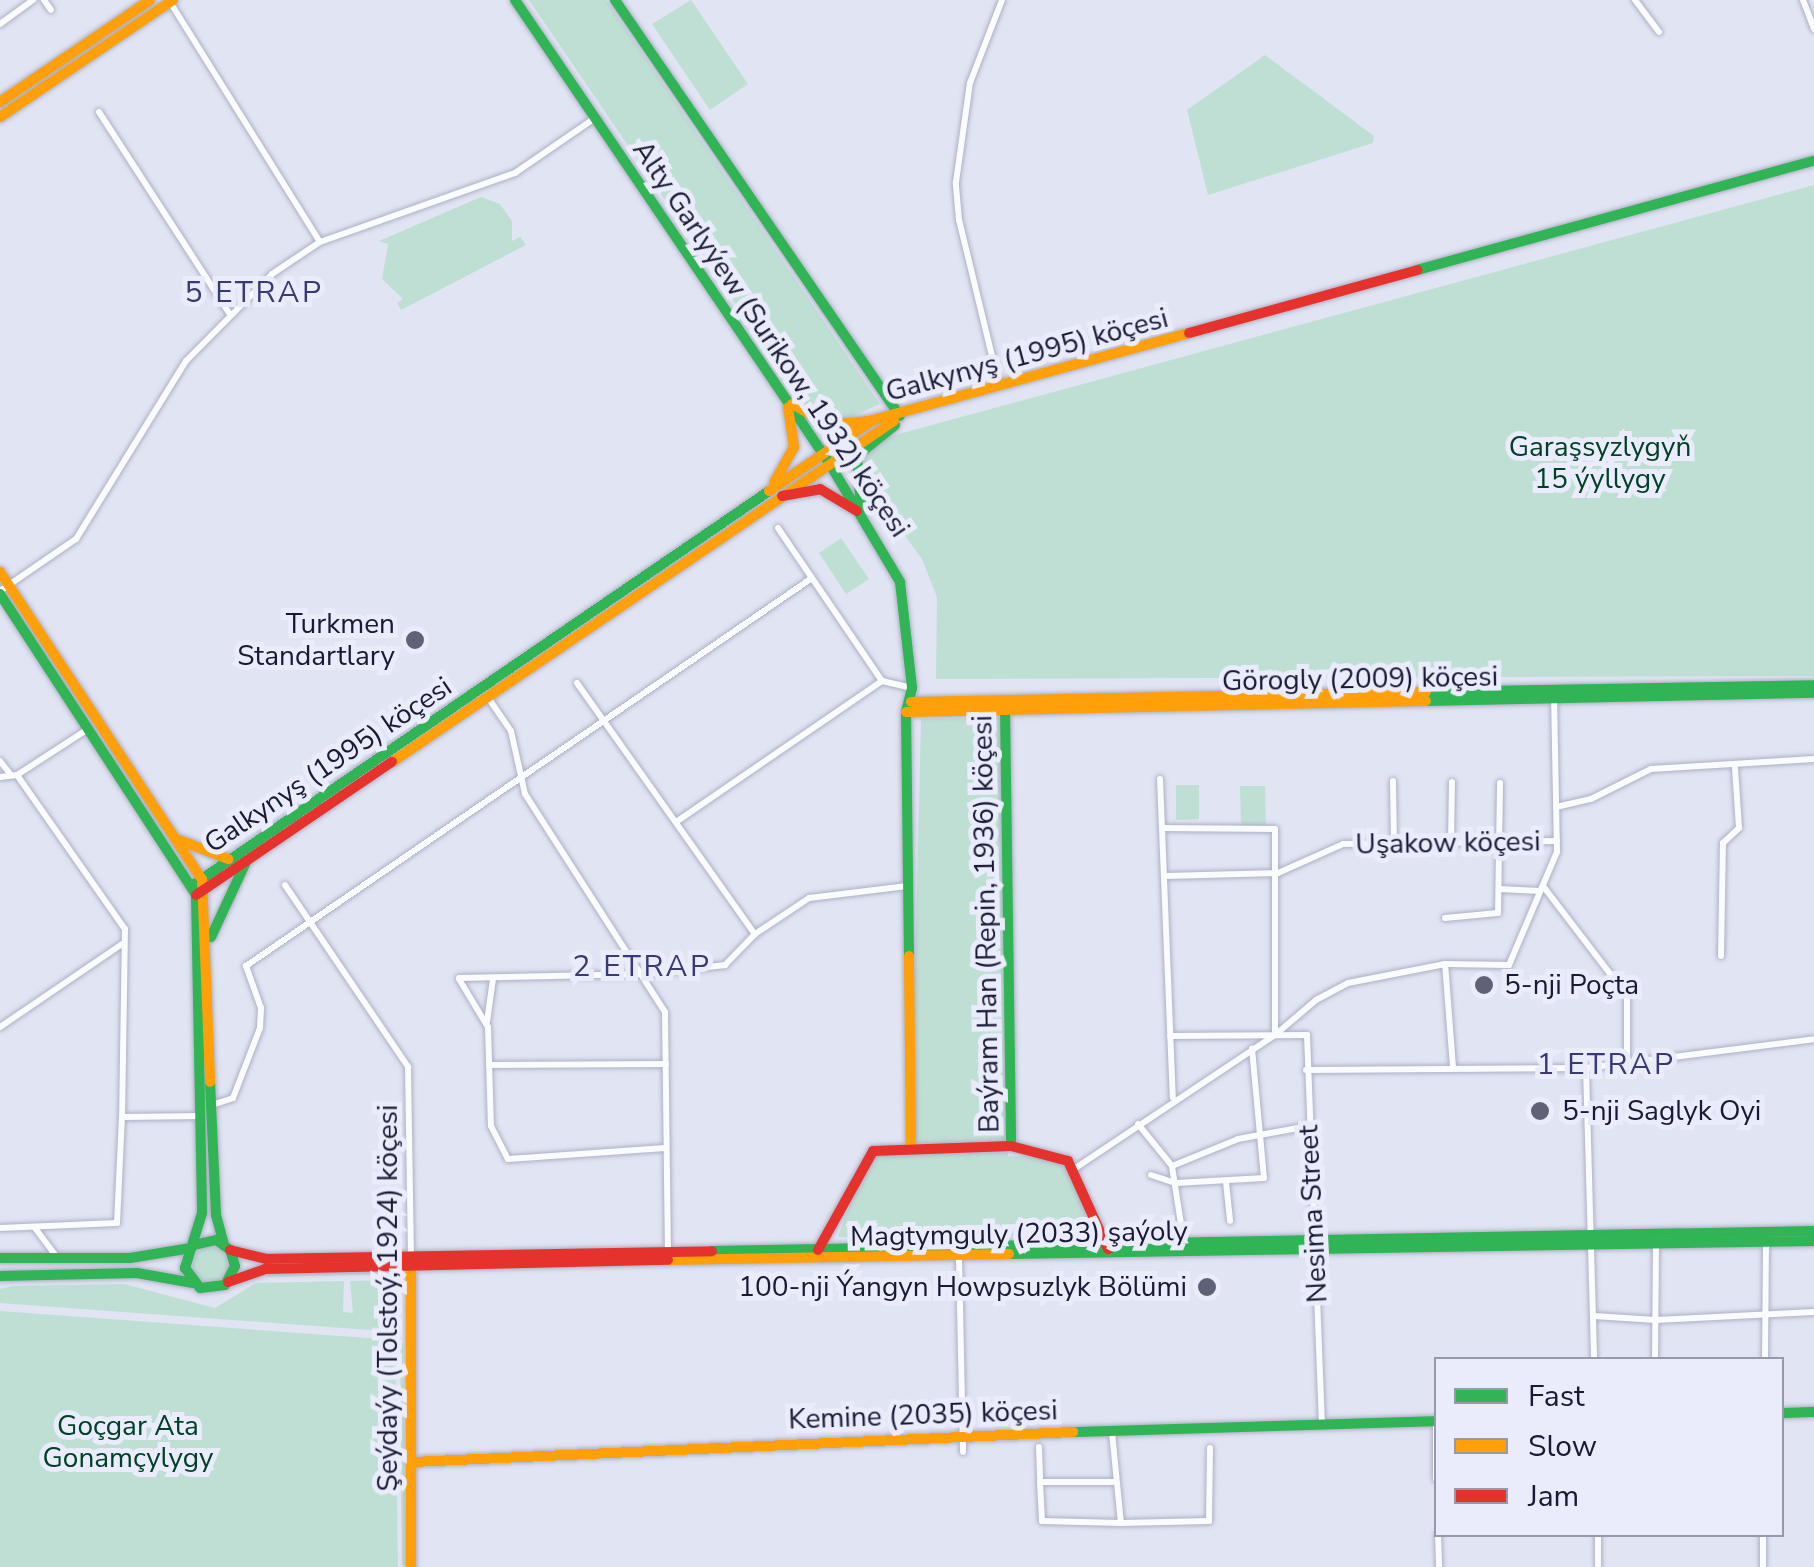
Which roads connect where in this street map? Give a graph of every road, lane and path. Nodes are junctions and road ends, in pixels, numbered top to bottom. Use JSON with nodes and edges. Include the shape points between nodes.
{"nodes":[{"id":1,"x":33,"y":0,"type":"edge"},
{"id":2,"x":44,"y":0,"type":"edge"},
{"id":3,"x":150,"y":0,"type":"edge"},
{"id":4,"x":515,"y":0,"type":"edge"},
{"id":5,"x":615,"y":0,"type":"edge"},
{"id":6,"x":1002,"y":0,"type":"edge"},
{"id":7,"x":1635,"y":0,"type":"edge"},
{"id":8,"x":1803,"y":0,"type":"edge"},
{"id":9,"x":167,"y":2,"type":"edge"},
{"id":10,"x":51,"y":10,"type":"dead end"},
{"id":11,"x":0,"y":24,"type":"edge"},
{"id":12,"x":1814,"y":29,"type":"edge"},
{"id":13,"x":1658,"y":32,"type":"dead end"},
{"id":14,"x":0,"y":102,"type":"edge"},
{"id":15,"x":99,"y":112,"type":"dead end"},
{"id":16,"x":0,"y":117,"type":"edge"},
{"id":17,"x":595,"y":118,"type":"junction"},
{"id":18,"x":1814,"y":164,"type":"edge"},
{"id":19,"x":320,"y":242,"type":"junction"},
{"id":20,"x":229,"y":312,"type":"junction"},
{"id":21,"x":1000,"y":386,"type":"junction"},
{"id":22,"x":787,"y":401,"type":"junction"},
{"id":23,"x":903,"y":416,"type":"junction"},
{"id":24,"x":873,"y":420,"type":"junction"},
{"id":25,"x":825,"y":457,"type":"junction"},
{"id":26,"x":769,"y":496,"type":"junction"},
{"id":27,"x":862,"y":514,"type":"junction"},
{"id":28,"x":778,"y":528,"type":"dead end"},
{"id":29,"x":0,"y":572,"type":"edge"},
{"id":30,"x":812,"y":578,"type":"junction"},
{"id":31,"x":3,"y":590,"type":"edge"},
{"id":32,"x":882,"y":681,"type":"junction"},
{"id":33,"x":577,"y":684,"type":"dead end"},
{"id":34,"x":1814,"y":685,"type":"edge"},
{"id":35,"x":912,"y":688,"type":"junction"},
{"id":36,"x":1554,"y":693,"type":"junction"},
{"id":37,"x":1814,"y":693,"type":"edge"},
{"id":38,"x":486,"y":694,"type":"junction"},
{"id":39,"x":1006,"y":705,"type":"junction"},
{"id":40,"x":909,"y":707,"type":"junction"},
{"id":41,"x":605,"y":720,"type":"junction"},
{"id":42,"x":90,"y":728,"type":"junction"},
{"id":43,"x":1814,"y":759,"type":"edge"},
{"id":44,"x":0,"y":761,"type":"edge"},
{"id":45,"x":1735,"y":767,"type":"junction"},
{"id":46,"x":13,"y":774,"type":"junction"},
{"id":47,"x":0,"y":776,"type":"edge"},
{"id":48,"x":524,"y":776,"type":"junction"},
{"id":49,"x":1160,"y":779,"type":"dead end"},
{"id":50,"x":1394,"y":781,"type":"dead end"},
{"id":51,"x":1452,"y":782,"type":"dead end"},
{"id":52,"x":1500,"y":783,"type":"dead end"},
{"id":53,"x":1556,"y":807,"type":"junction"},
{"id":54,"x":676,"y":822,"type":"junction"},
{"id":55,"x":1162,"y":828,"type":"junction"},
{"id":56,"x":179,"y":840,"type":"junction"},
{"id":57,"x":1556,"y":841,"type":"junction"},
{"id":58,"x":1451,"y":842,"type":"junction"},
{"id":59,"x":1500,"y":842,"type":"junction"},
{"id":60,"x":1394,"y":844,"type":"junction"},
{"id":61,"x":248,"y":858,"type":"junction"},
{"id":62,"x":228,"y":859,"type":"junction"},
{"id":63,"x":1278,"y":872,"type":"junction"},
{"id":64,"x":1165,"y":876,"type":"junction"},
{"id":65,"x":285,"y":886,"type":"dead end"},
{"id":66,"x":908,"y":886,"type":"junction"},
{"id":67,"x":199,"y":887,"type":"junction"},
{"id":68,"x":1542,"y":888,"type":"junction"},
{"id":69,"x":1499,"y":889,"type":"junction"},
{"id":70,"x":1444,"y":918,"type":"dead end"},
{"id":71,"x":310,"y":922,"type":"junction"},
{"id":72,"x":755,"y":934,"type":"junction"},
{"id":73,"x":123,"y":943,"type":"junction"},
{"id":74,"x":208,"y":947,"type":"junction"},
{"id":75,"x":1720,"y":956,"type":"dead end"},
{"id":76,"x":1445,"y":964,"type":"junction"},
{"id":77,"x":645,"y":974,"type":"junction"},
{"id":78,"x":493,"y":979,"type":"junction"},
{"id":79,"x":487,"y":1024,"type":"junction"},
{"id":80,"x":0,"y":1027,"type":"edge"},
{"id":81,"x":1275,"y":1035,"type":"junction"},
{"id":82,"x":1170,"y":1036,"type":"junction"},
{"id":83,"x":1814,"y":1039,"type":"edge"},
{"id":84,"x":1252,"y":1049,"type":"junction"},
{"id":85,"x":1627,"y":1062,"type":"junction"},
{"id":86,"x":666,"y":1064,"type":"junction"},
{"id":87,"x":488,"y":1065,"type":"junction"},
{"id":88,"x":1453,"y":1066,"type":"junction"},
{"id":89,"x":1586,"y":1068,"type":"junction"},
{"id":90,"x":1306,"y":1070,"type":"junction"},
{"id":91,"x":1173,"y":1100,"type":"junction"},
{"id":92,"x":212,"y":1105,"type":"junction"},
{"id":93,"x":203,"y":1116,"type":"junction"},
{"id":94,"x":122,"y":1117,"type":"junction"},
{"id":95,"x":1138,"y":1124,"type":"junction"},
{"id":96,"x":1309,"y":1126,"type":"junction"},
{"id":97,"x":1264,"y":1134,"type":"junction"},
{"id":98,"x":1011,"y":1146,"type":"junction"},
{"id":99,"x":666,"y":1148,"type":"junction"},
{"id":100,"x":911,"y":1149,"type":"junction"},
{"id":101,"x":1172,"y":1166,"type":"junction"},
{"id":102,"x":1074,"y":1169,"type":"junction"},
{"id":103,"x":1151,"y":1175,"type":"dead end"},
{"id":104,"x":1176,"y":1182,"type":"junction"},
{"id":105,"x":1226,"y":1182,"type":"junction"},
{"id":106,"x":1230,"y":1221,"type":"dead end"},
{"id":107,"x":0,"y":1228,"type":"edge"},
{"id":108,"x":35,"y":1228,"type":"junction"},
{"id":109,"x":1814,"y":1230,"type":"edge"},
{"id":110,"x":1592,"y":1240,"type":"junction"},
{"id":111,"x":1814,"y":1241,"type":"edge"},
{"id":112,"x":1766,"y":1242,"type":"junction"},
{"id":113,"x":1184,"y":1243,"type":"junction"},
{"id":114,"x":1656,"y":1244,"type":"junction"},
{"id":115,"x":1314,"y":1245,"type":"junction"},
{"id":116,"x":194,"y":1246,"type":"junction"},
{"id":117,"x":227,"y":1247,"type":"junction"},
{"id":118,"x":1108,"y":1249,"type":"junction"},
{"id":119,"x":818,"y":1250,"type":"junction"},
{"id":120,"x":668,"y":1254,"type":"junction"},
{"id":121,"x":57,"y":1257,"type":"junction"},
{"id":122,"x":0,"y":1258,"type":"edge"},
{"id":123,"x":959,"y":1258,"type":"junction"},
{"id":124,"x":411,"y":1259,"type":"junction"},
{"id":125,"x":0,"y":1276,"type":"edge"},
{"id":126,"x":228,"y":1282,"type":"junction"},
{"id":127,"x":193,"y":1283,"type":"junction"},
{"id":128,"x":1814,"y":1312,"type":"edge"},
{"id":129,"x":1594,"y":1316,"type":"junction"},
{"id":130,"x":1765,"y":1316,"type":"junction"},
{"id":131,"x":1656,"y":1320,"type":"junction"},
{"id":132,"x":1594,"y":1357,"type":"edge"},
{"id":133,"x":1655,"y":1357,"type":"edge"},
{"id":134,"x":1764,"y":1357,"type":"edge"},
{"id":135,"x":1814,"y":1412,"type":"edge"},
{"id":136,"x":1784,"y":1413,"type":"edge"},
{"id":137,"x":1434,"y":1421,"type":"edge"},
{"id":138,"x":1322,"y":1424,"type":"junction"},
{"id":139,"x":1112,"y":1430,"type":"junction"},
{"id":140,"x":962,"y":1435,"type":"junction"},
{"id":141,"x":1040,"y":1447,"type":"dead end"},
{"id":142,"x":1210,"y":1448,"type":"dead end"},
{"id":143,"x":962,"y":1452,"type":"dead end"},
{"id":144,"x":412,"y":1462,"type":"junction"},
{"id":145,"x":1040,"y":1482,"type":"junction"},
{"id":146,"x":1113,"y":1482,"type":"junction"},
{"id":147,"x":1121,"y":1523,"type":"junction"},
{"id":148,"x":1438,"y":1537,"type":"edge"},
{"id":149,"x":1598,"y":1537,"type":"edge"},
{"id":150,"x":1763,"y":1537,"type":"edge"},
{"id":151,"x":411,"y":1567,"type":"edge"},
{"id":152,"x":1438,"y":1567,"type":"edge"},
{"id":153,"x":1598,"y":1567,"type":"edge"},
{"id":154,"x":1763,"y":1567,"type":"edge"}],
"edges":[{"from":1,"to":11,"type":"street"},
{"from":2,"to":10,"type":"street"},
{"from":3,"to":14,"type":"main road"},
{"from":4,"to":17,"type":"main road","name":"Alty Garlyýew (Surikow, 1932) köçesi"},
{"from":5,"to":23,"type":"main road"},
{"from":6,"to":21,"type":"street","via":[[970,83],[956,182],[957,212]]},
{"from":7,"to":13,"type":"street"},
{"from":8,"to":12,"type":"street"},
{"from":9,"to":16,"type":"main road"},
{"from":9,"to":19,"type":"street"},
{"from":15,"to":20,"type":"street"},
{"from":17,"to":19,"type":"street","via":[[515,172]]},
{"from":17,"to":22,"type":"main road","name":"Alty Garlyýew (Surikow, 1932) köçesi"},
{"from":18,"to":21,"type":"main road","name":"Galkynyş (1995) köçesi"},
{"from":18,"to":23,"type":"main road","name":"Galkynyş (1995) köçesi"},
{"from":19,"to":20,"type":"street"},
{"from":20,"to":31,"type":"street","via":[[186,360],[76,540]]},
{"from":21,"to":23,"type":"main road","name":"Galkynyş (1995) köçesi"},
{"from":22,"to":24,"type":"main road","via":[[829,425]]},
{"from":22,"to":25,"type":"main road","name":"Alty Garlyýew (Surikow, 1932) köçesi"},
{"from":22,"to":26,"type":"main road","via":[[794,447]]},
{"from":23,"to":24,"type":"main road","name":"Galkynyş (1995) köçesi"},
{"from":23,"to":25,"type":"main road","name":"Galkynyş (1995) köçesi"},
{"from":23,"to":27,"type":"main road","via":[[859,451],[854,469]]},
{"from":24,"to":25,"type":"main road","name":"Galkynyş (1995) köçesi"},
{"from":25,"to":26,"type":"main road","name":"Galkynyş (1995) köçesi"},
{"from":25,"to":27,"type":"main road","name":"Alty Garlyýew (Surikow, 1932) köçesi"},
{"from":26,"to":27,"type":"main road","via":[[820,489]]},
{"from":26,"to":38,"type":"main road","name":"Galkynyş (1995) köçesi"},
{"from":26,"to":62,"type":"main road","name":"Galkynyş (1995) köçesi"},
{"from":27,"to":35,"type":"main road","name":"Alty Garlyýew (Surikow, 1932) köçesi","via":[[905,598]]},
{"from":28,"to":30,"type":"street"},
{"from":29,"to":31,"type":"main road"},
{"from":30,"to":32,"type":"street"},
{"from":30,"to":41,"type":"street"},
{"from":31,"to":42,"type":"main road"},
{"from":31,"to":56,"type":"main road"},
{"from":32,"to":35,"type":"street"},
{"from":32,"to":54,"type":"street"},
{"from":33,"to":41,"type":"street"},
{"from":34,"to":36,"type":"main road","name":"Görogly (2009) köçesi"},
{"from":35,"to":40,"type":"main road","name":"Alty Garlyýew (Surikow, 1932) köçesi"},
{"from":36,"to":37,"type":"main road","name":"Görogly (2009) köçesi"},
{"from":36,"to":39,"type":"main road","name":"Görogly (2009) köçesi"},
{"from":36,"to":53,"type":"street"},
{"from":38,"to":48,"type":"street","via":[[511,730]]},
{"from":38,"to":61,"type":"main road","name":"Galkynyş (1995) köçesi"},
{"from":39,"to":40,"type":"main road","name":"Görogly (2009) köçesi"},
{"from":39,"to":98,"type":"main road","name":"Baýram Han (Repin, 1936) köçesi"},
{"from":40,"to":66,"type":"main road","name":"Alty Garlyýew (Surikow, 1932) köçesi"},
{"from":41,"to":48,"type":"street"},
{"from":41,"to":54,"type":"street"},
{"from":42,"to":46,"type":"street"},
{"from":42,"to":67,"type":"main road"},
{"from":43,"to":45,"type":"street"},
{"from":44,"to":46,"type":"street"},
{"from":45,"to":53,"type":"street","via":[[1651,769],[1591,799]]},
{"from":45,"to":75,"type":"street","via":[[1739,828],[1723,843]]},
{"from":46,"to":47,"type":"street"},
{"from":46,"to":73,"type":"street","via":[[117,916]]},
{"from":48,"to":71,"type":"street"},
{"from":48,"to":77,"type":"street","via":[[534,808]]},
{"from":49,"to":55,"type":"street"},
{"from":50,"to":60,"type":"street"},
{"from":51,"to":58,"type":"street"},
{"from":52,"to":59,"type":"street"},
{"from":53,"to":57,"type":"street"},
{"from":54,"to":72,"type":"street"},
{"from":55,"to":63,"type":"street","via":[[1275,829]]},
{"from":55,"to":64,"type":"street"},
{"from":56,"to":62,"type":"main road"},
{"from":56,"to":67,"type":"main road"},
{"from":57,"to":59,"type":"street","name":"Uşakow köçesi"},
{"from":57,"to":68,"type":"street"},
{"from":58,"to":59,"type":"street","name":"Uşakow köçesi"},
{"from":58,"to":60,"type":"street","name":"Uşakow köçesi"},
{"from":59,"to":69,"type":"street"},
{"from":60,"to":63,"type":"street","name":"Uşakow köçesi","via":[[1343,844]]},
{"from":61,"to":67,"type":"main road","name":"Galkynyş (1995) köçesi"},
{"from":61,"to":74,"type":"main road","via":[[222,902]]},
{"from":62,"to":67,"type":"main road","name":"Galkynyş (1995) köçesi"},
{"from":63,"to":64,"type":"street","name":"Uşakow köçesi"},
{"from":63,"to":81,"type":"street"},
{"from":64,"to":82,"type":"street"},
{"from":65,"to":71,"type":"street","name":"Şeýdaýy (Tolstoý, 1924) köçesi"},
{"from":66,"to":72,"type":"street","via":[[809,898]]},
{"from":66,"to":100,"type":"main road","name":"Alty Garlyýew (Surikow, 1932) köçesi"},
{"from":67,"to":74,"type":"main road"},
{"from":67,"to":93,"type":"main road"},
{"from":68,"to":69,"type":"street"},
{"from":68,"to":76,"type":"street","via":[[1509,965]]},
{"from":68,"to":85,"type":"street","via":[[1626,996]]},
{"from":69,"to":70,"type":"street","via":[[1494,917]]},
{"from":71,"to":92,"type":"street","via":[[246,966],[261,1008],[260,1028],[233,1098]]},
{"from":71,"to":124,"type":"street","name":"Şeýdaýy (Tolstoý, 1924) köçesi","via":[[408,1067]]},
{"from":72,"to":77,"type":"street","via":[[725,964]]},
{"from":73,"to":80,"type":"street"},
{"from":73,"to":94,"type":"street"},
{"from":74,"to":92,"type":"main road"},
{"from":76,"to":81,"type":"street","via":[[1348,983]]},
{"from":76,"to":88,"type":"street"},
{"from":77,"to":78,"type":"street"},
{"from":77,"to":86,"type":"street","via":[[665,1012]]},
{"from":78,"to":79,"type":"street"},
{"from":78,"to":79,"type":"street","via":[[459,978]]},
{"from":79,"to":87,"type":"street"},
{"from":81,"to":82,"type":"street"},
{"from":81,"to":84,"type":"street"},
{"from":81,"to":90,"type":"street","name":"Nesima Street","via":[[1307,1036]]},
{"from":82,"to":91,"type":"street"},
{"from":83,"to":85,"type":"street"},
{"from":84,"to":91,"type":"street"},
{"from":84,"to":97,"type":"street"},
{"from":85,"to":89,"type":"street"},
{"from":86,"to":87,"type":"street"},
{"from":86,"to":99,"type":"street"},
{"from":87,"to":99,"type":"street","via":[[494,1138],[508,1159]]},
{"from":88,"to":89,"type":"street"},
{"from":88,"to":90,"type":"street"},
{"from":89,"to":110,"type":"street"},
{"from":90,"to":96,"type":"street","name":"Nesima Street"},
{"from":91,"to":95,"type":"street"},
{"from":92,"to":117,"type":"main road","via":[[216,1212]]},
{"from":93,"to":94,"type":"street"},
{"from":93,"to":116,"type":"main road","via":[[202,1214]]},
{"from":94,"to":108,"type":"street","via":[[116,1223]]},
{"from":95,"to":101,"type":"street"},
{"from":95,"to":102,"type":"street"},
{"from":96,"to":97,"type":"street"},
{"from":96,"to":115,"type":"street","name":"Nesima Street"},
{"from":97,"to":101,"type":"street","via":[[1208,1147]]},
{"from":97,"to":105,"type":"street","via":[[1264,1178]]},
{"from":98,"to":100,"type":"main road"},
{"from":98,"to":102,"type":"main road","via":[[1051,1152]]},
{"from":99,"to":120,"type":"street"},
{"from":100,"to":119,"type":"main road","via":[[873,1151],[866,1158]]},
{"from":101,"to":104,"type":"street"},
{"from":102,"to":118,"type":"main road"},
{"from":103,"to":104,"type":"street"},
{"from":104,"to":105,"type":"street"},
{"from":104,"to":113,"type":"street"},
{"from":105,"to":106,"type":"street"},
{"from":107,"to":108,"type":"street"},
{"from":108,"to":121,"type":"street"},
{"from":109,"to":110,"type":"main road","name":"Magtymguly (2033) şaýoly"},
{"from":110,"to":114,"type":"main road","name":"Magtymguly (2033) şaýoly"},
{"from":110,"to":115,"type":"main road","name":"Magtymguly (2033) şaýoly"},
{"from":110,"to":129,"type":"street"},
{"from":111,"to":112,"type":"main road","name":"Magtymguly (2033) şaýoly"},
{"from":112,"to":114,"type":"main road","name":"Magtymguly (2033) şaýoly"},
{"from":112,"to":130,"type":"street"},
{"from":113,"to":115,"type":"main road","name":"Magtymguly (2033) şaýoly"},
{"from":113,"to":118,"type":"main road","name":"Magtymguly (2033) şaýoly"},
{"from":114,"to":131,"type":"street"},
{"from":115,"to":118,"type":"main road","name":"Magtymguly (2033) şaýoly"},
{"from":115,"to":138,"type":"street","name":"Nesima Street"},
{"from":116,"to":117,"type":"main road"},
{"from":116,"to":121,"type":"main road","via":[[130,1258]]},
{"from":116,"to":127,"type":"main road","via":[[185,1264]]},
{"from":117,"to":124,"type":"main road","name":"Magtymguly (2033) şaýoly","via":[[266,1260]]},
{"from":117,"to":126,"type":"main road","via":[[235,1266]]},
{"from":118,"to":119,"type":"main road","name":"Magtymguly (2033) şaýoly"},
{"from":118,"to":123,"type":"main road","name":"Magtymguly (2033) şaýoly"},
{"from":119,"to":120,"type":"main road","name":"Magtymguly (2033) şaýoly"},
{"from":120,"to":124,"type":"main road","name":"Magtymguly (2033) şaýoly"},
{"from":121,"to":122,"type":"main road"},
{"from":123,"to":124,"type":"main road","name":"Magtymguly (2033) şaýoly"},
{"from":123,"to":140,"type":"street"},
{"from":124,"to":126,"type":"main road","name":"Magtymguly (2033) şaýoly","via":[[265,1269]]},
{"from":124,"to":144,"type":"main road","name":"Şeýdaýy (Tolstoý, 1924) köçesi"},
{"from":125,"to":127,"type":"main road","via":[[137,1273]]},
{"from":126,"to":127,"type":"main road","via":[[213,1290]]},
{"from":128,"to":130,"type":"street"},
{"from":129,"to":131,"type":"street"},
{"from":129,"to":132,"type":"street"},
{"from":130,"to":131,"type":"street"},
{"from":130,"to":134,"type":"street"},
{"from":131,"to":133,"type":"street"},
{"from":135,"to":136,"type":"main road"},
{"from":137,"to":138,"type":"main road","name":"Kemine (2035) köçesi"},
{"from":138,"to":139,"type":"main road","name":"Kemine (2035) köçesi"},
{"from":139,"to":140,"type":"main road","name":"Kemine (2035) köçesi"},
{"from":139,"to":146,"type":"street"},
{"from":140,"to":143,"type":"street"},
{"from":140,"to":144,"type":"main road","name":"Kemine (2035) köçesi"},
{"from":141,"to":145,"type":"street"},
{"from":142,"to":147,"type":"street","via":[[1209,1520]]},
{"from":144,"to":151,"type":"main road","name":"Şeýdaýy (Tolstoý, 1924) köçesi"},
{"from":145,"to":146,"type":"street"},
{"from":145,"to":147,"type":"street","via":[[1043,1524]]},
{"from":146,"to":147,"type":"street"},
{"from":148,"to":152,"type":"street"},
{"from":149,"to":153,"type":"street"},
{"from":150,"to":154,"type":"street"}]}
